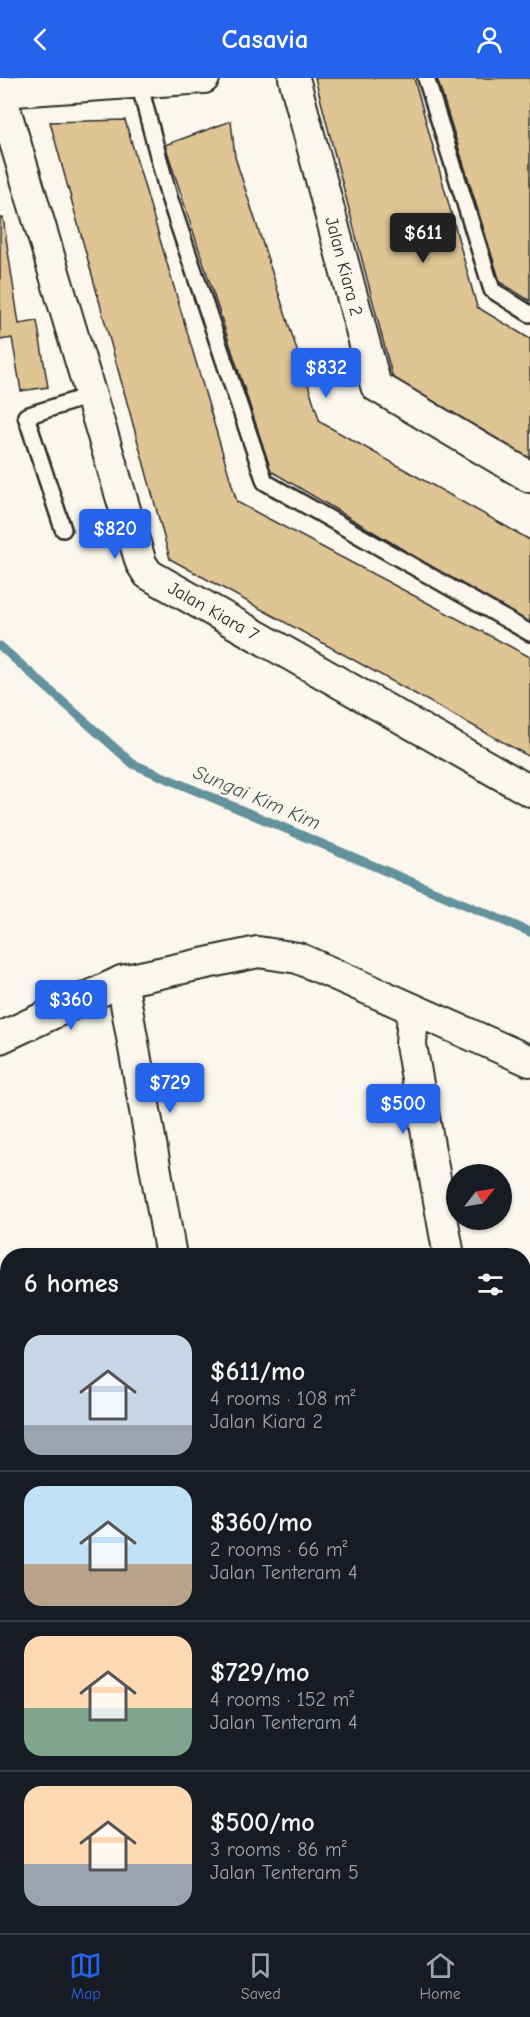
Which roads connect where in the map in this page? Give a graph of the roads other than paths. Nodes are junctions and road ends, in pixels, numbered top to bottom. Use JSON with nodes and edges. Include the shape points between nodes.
{"nodes":[{"id":1,"x":204,"y":78,"type":"edge"},
{"id":2,"x":294,"y":78,"type":"edge"},
{"id":3,"x":426,"y":78,"type":"edge"},
{"id":4,"x":139,"y":82,"type":"junction"},
{"id":5,"x":0,"y":92,"type":"edge"},
{"id":6,"x":530,"y":314,"type":"edge"},
{"id":7,"x":92,"y":395,"type":"junction"},
{"id":8,"x":530,"y":477,"type":"edge"},
{"id":9,"x":63,"y":529,"type":"dead end"},
{"id":10,"x":530,"y":633,"type":"edge"},
{"id":11,"x":530,"y":791,"type":"edge"},
{"id":12,"x":122,"y":981,"type":"junction"},
{"id":13,"x":413,"y":1010,"type":"junction"},
{"id":14,"x":0,"y":1038,"type":"edge"},
{"id":15,"x":530,"y":1060,"type":"edge"},
{"id":16,"x":170,"y":1248,"type":"edge"},
{"id":17,"x":448,"y":1248,"type":"edge"}],
"edges":[{"from":1,"to":4,"type":"street"},
{"from":2,"to":8,"type":"street","name":"Jalan Kiara 2","via":[[376,386]]},
{"from":3,"to":6,"type":"lane","via":[[492,291]]},
{"from":4,"to":5,"type":"street"},
{"from":4,"to":10,"type":"lane","via":[[169,197],[265,482]]},
{"from":5,"to":7,"type":"street","name":"Jalan Kiara 7"},
{"from":7,"to":9,"type":"lane","via":[[26,416]]},
{"from":7,"to":11,"type":"street","name":"Jalan Kiara 7","via":[[141,563],[148,574]]},
{"from":12,"to":13,"type":"street","via":[[258,952],[298,958]]},
{"from":12,"to":14,"type":"street"},
{"from":12,"to":16,"type":"street"},
{"from":13,"to":15,"type":"street"},
{"from":13,"to":17,"type":"street","via":[[411,1045]]}]}
